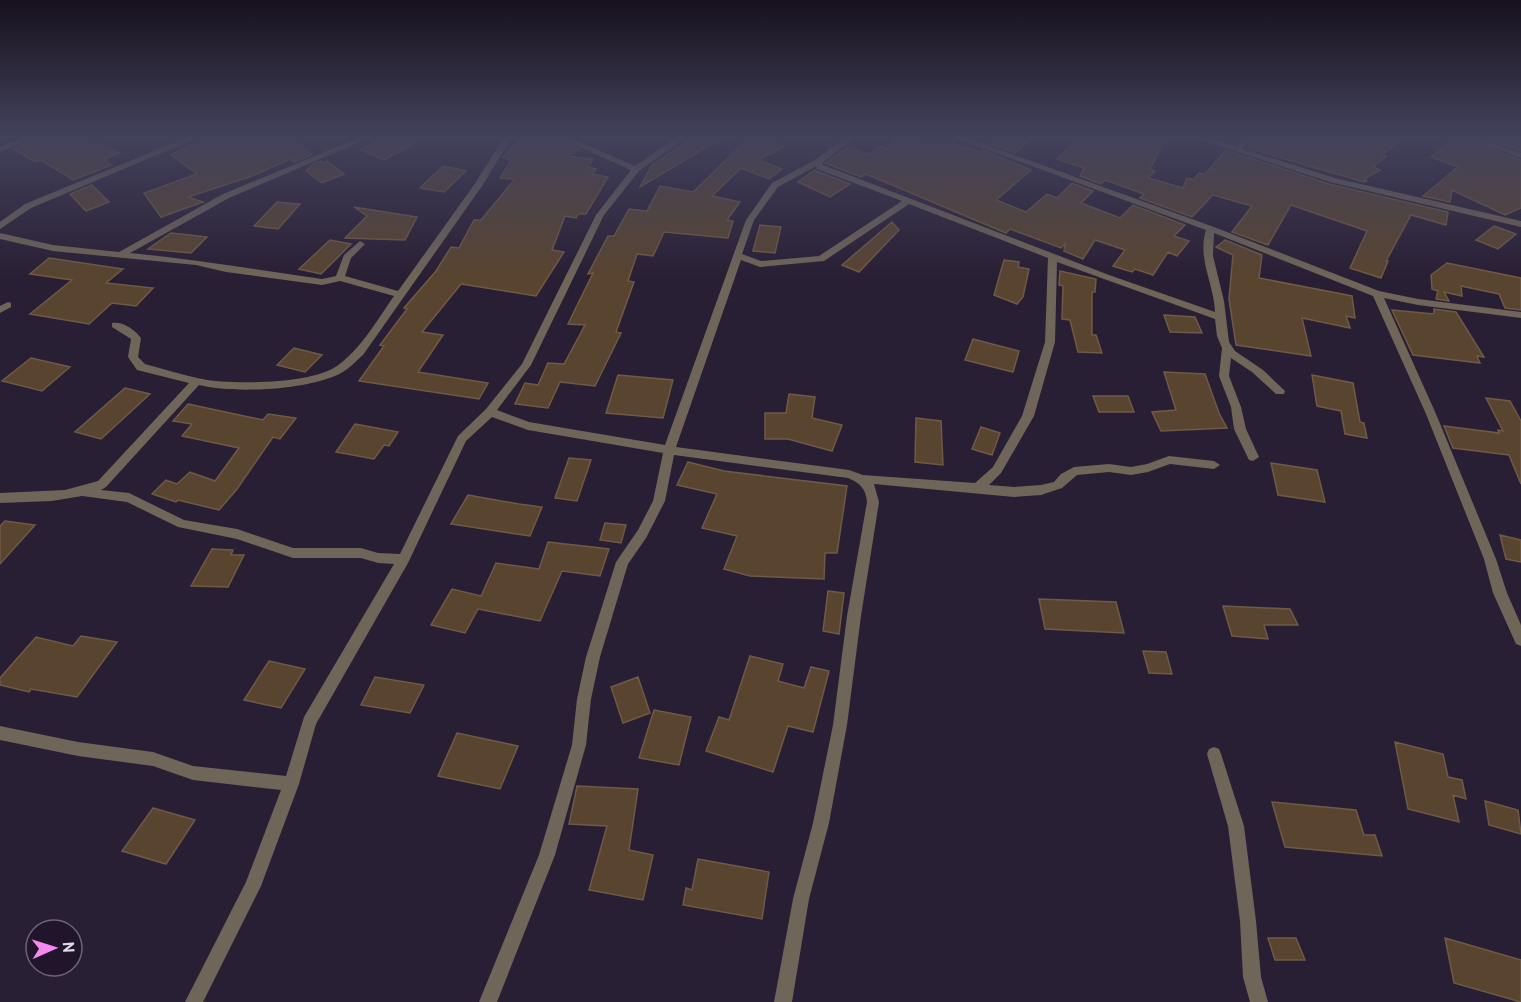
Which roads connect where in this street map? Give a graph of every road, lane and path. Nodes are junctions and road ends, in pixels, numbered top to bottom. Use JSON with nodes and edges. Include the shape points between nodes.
{"nodes":[{"id":1,"x":84,"y":183,"type":"edge"},
{"id":2,"x":258,"y":183,"type":"edge"},
{"id":3,"x":480,"y":183,"type":"edge"},
{"id":4,"x":625,"y":183,"type":"edge"},
{"id":5,"x":779,"y":183,"type":"edge"},
{"id":6,"x":861,"y":183,"type":"edge"},
{"id":7,"x":1083,"y":183,"type":"edge"},
{"id":8,"x":1345,"y":183,"type":"edge"},
{"id":9,"x":908,"y":201,"type":"junction"},
{"id":10,"x":1521,"y":224,"type":"edge"},
{"id":11,"x":0,"y":226,"type":"edge"},
{"id":12,"x":1211,"y":229,"type":"junction"},
{"id":13,"x":0,"y":236,"type":"edge"},
{"id":14,"x":360,"y":244,"type":"dead end"},
{"id":15,"x":123,"y":254,"type":"junction"},
{"id":16,"x":738,"y":256,"type":"junction"},
{"id":17,"x":1053,"y":256,"type":"junction"},
{"id":18,"x":340,"y":278,"type":"junction"},
{"id":19,"x":399,"y":294,"type":"junction"},
{"id":20,"x":1377,"y":294,"type":"junction"},
{"id":21,"x":1521,"y":315,"type":"edge"},
{"id":22,"x":1220,"y":317,"type":"junction"},
{"id":23,"x":116,"y":325,"type":"dead end"},
{"id":24,"x":1227,"y":348,"type":"junction"},
{"id":25,"x":197,"y":381,"type":"junction"},
{"id":26,"x":1280,"y":391,"type":"dead end"},
{"id":27,"x":490,"y":412,"type":"junction"},
{"id":28,"x":669,"y":450,"type":"junction"},
{"id":29,"x":1253,"y":457,"type":"dead end"},
{"id":30,"x":1214,"y":465,"type":"dead end"},
{"id":31,"x":863,"y":479,"type":"junction"},
{"id":32,"x":978,"y":488,"type":"junction"},
{"id":33,"x":86,"y":492,"type":"junction"},
{"id":34,"x":0,"y":498,"type":"edge"},
{"id":35,"x":404,"y":559,"type":"junction"},
{"id":36,"x":1521,"y":640,"type":"edge"},
{"id":37,"x":0,"y":733,"type":"edge"},
{"id":38,"x":1214,"y":754,"type":"dead end"},
{"id":39,"x":291,"y":784,"type":"junction"},
{"id":40,"x":194,"y":1002,"type":"edge"},
{"id":41,"x":488,"y":1002,"type":"edge"},
{"id":42,"x":783,"y":1002,"type":"edge"},
{"id":43,"x":1259,"y":1002,"type":"edge"}],
"edges":[{"from":1,"to":11,"type":"street","via":[[28,206]]},
{"from":2,"to":15,"type":"street","via":[[226,196]]},
{"from":3,"to":19,"type":"street"},
{"from":4,"to":27,"type":"street","via":[[600,215],[526,365]]},
{"from":5,"to":16,"type":"street","via":[[750,220]]},
{"from":6,"to":9,"type":"street"},
{"from":7,"to":12,"type":"street"},
{"from":8,"to":10,"type":"street"},
{"from":9,"to":16,"type":"street","via":[[821,259],[760,264]]},
{"from":9,"to":17,"type":"street"},
{"from":12,"to":20,"type":"street"},
{"from":12,"to":22,"type":"street","via":[[1208,255]]},
{"from":13,"to":15,"type":"street","via":[[53,248]]},
{"from":14,"to":18,"type":"street","via":[[347,257]]},
{"from":15,"to":18,"type":"street","via":[[322,282]]},
{"from":16,"to":28,"type":"street"},
{"from":17,"to":22,"type":"street"},
{"from":17,"to":32,"type":"street","via":[[1050,342],[1028,416],[997,470]]},
{"from":18,"to":19,"type":"street"},
{"from":19,"to":25,"type":"street","via":[[359,352],[339,370],[320,378],[251,386]]},
{"from":20,"to":21,"type":"street"},
{"from":20,"to":36,"type":"street","via":[[1431,414]]},
{"from":22,"to":24,"type":"street"},
{"from":23,"to":25,"type":"street","via":[[136,338],[133,357],[141,368]]},
{"from":24,"to":26,"type":"street"},
{"from":24,"to":29,"type":"street","via":[[1224,376]]},
{"from":25,"to":33,"type":"street","via":[[102,484]]},
{"from":27,"to":28,"type":"street","via":[[528,426]]},
{"from":27,"to":35,"type":"street","via":[[462,439]]},
{"from":28,"to":31,"type":"street"},
{"from":28,"to":41,"type":"street","via":[[659,501],[622,562],[593,657],[579,746],[547,855]]},
{"from":30,"to":32,"type":"street","via":[[1169,460],[1131,471],[1074,471],[1058,485],[1041,490]]},
{"from":31,"to":32,"type":"street"},
{"from":31,"to":42,"type":"street","via":[[869,485],[873,502],[840,725],[801,899]]},
{"from":33,"to":34,"type":"street"},
{"from":33,"to":35,"type":"street","via":[[129,498],[183,524],[237,534],[293,553],[361,553]]},
{"from":35,"to":39,"type":"street","via":[[309,722]]},
{"from":37,"to":39,"type":"street","via":[[153,759],[193,773]]},
{"from":38,"to":43,"type":"street","via":[[1236,826],[1252,977]]},
{"from":39,"to":40,"type":"street","via":[[253,886]]}]}
